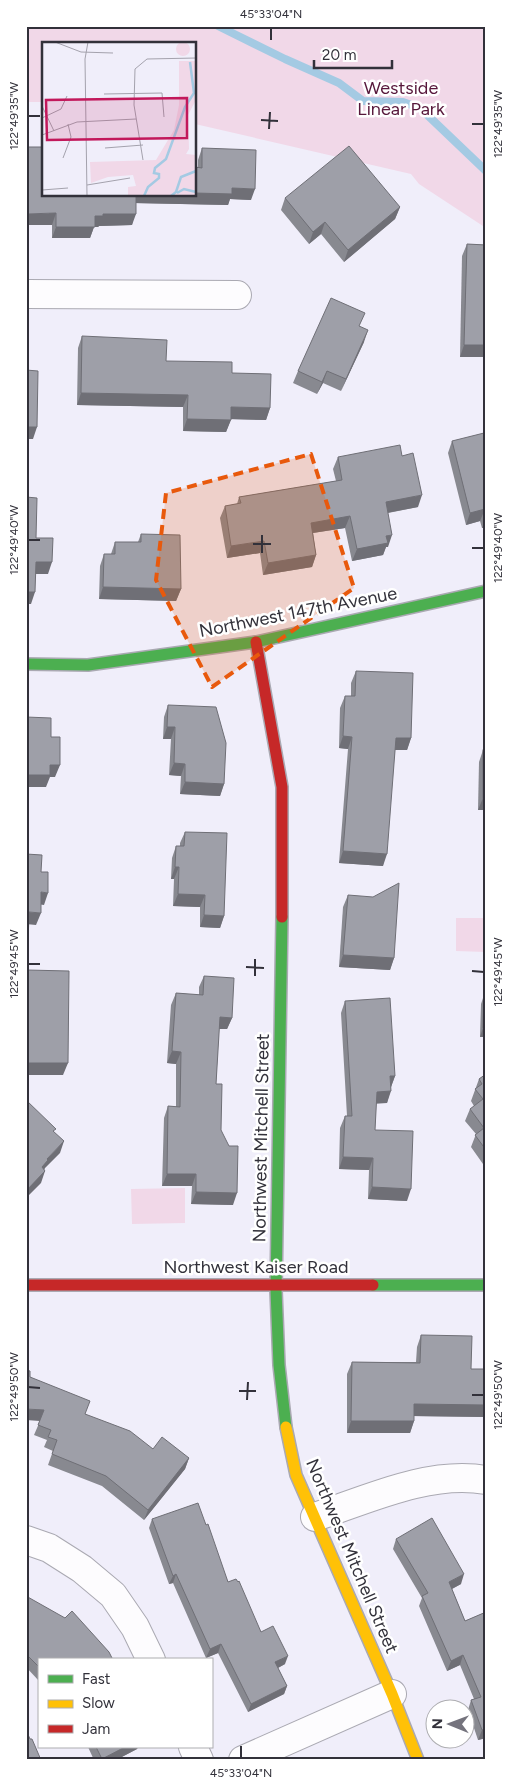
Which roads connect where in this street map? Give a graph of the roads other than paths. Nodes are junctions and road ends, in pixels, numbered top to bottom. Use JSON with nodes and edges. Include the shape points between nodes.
{"nodes":[{"id":1,"x":26,"y":294,"type":"edge"},
{"id":2,"x":237,"y":295,"type":"dead end"},
{"id":3,"x":486,"y":591,"type":"edge"},
{"id":4,"x":256,"y":642,"type":"junction"},
{"id":5,"x":26,"y":664,"type":"edge"},
{"id":6,"x":26,"y":1285,"type":"edge"},
{"id":7,"x":277,"y":1285,"type":"junction"},
{"id":8,"x":486,"y":1286,"type":"edge"},
{"id":9,"x":486,"y":1480,"type":"edge"},
{"id":10,"x":315,"y":1517,"type":"junction"},
{"id":11,"x":26,"y":1540,"type":"edge"},
{"id":12,"x":150,"y":1658,"type":"edge"},
{"id":13,"x":392,"y":1694,"type":"junction"},
{"id":14,"x":193,"y":1748,"type":"edge"},
{"id":15,"x":199,"y":1760,"type":"edge"},
{"id":16,"x":243,"y":1760,"type":"edge"},
{"id":17,"x":418,"y":1760,"type":"edge"}],
"edges":[{"from":1,"to":2,"type":"street"},
{"from":3,"to":4,"type":"street","name":"Northwest 147th Avenue"},
{"from":4,"to":5,"type":"street","name":"Northwest 147th Avenue","via":[[88,665]]},
{"from":4,"to":7,"type":"street","name":"Northwest Mitchell Street","via":[[282,787],[283,814]]},
{"from":6,"to":7,"type":"street","name":"Northwest Kaiser Road"},
{"from":7,"to":8,"type":"street","name":"Northwest Kaiser Road"},
{"from":7,"to":10,"type":"street","name":"Northwest Mitchell Street","via":[[280,1399],[287,1443],[296,1475]]},
{"from":9,"to":10,"type":"street","via":[[472,1477],[420,1482]]},
{"from":10,"to":13,"type":"street","name":"Northwest Mitchell Street"},
{"from":11,"to":12,"type":"street","via":[[49,1548],[82,1569],[113,1595],[135,1627]]},
{"from":13,"to":16,"type":"street"},
{"from":13,"to":17,"type":"street","name":"Northwest Mitchell Street"},
{"from":14,"to":15,"type":"street"}]}
